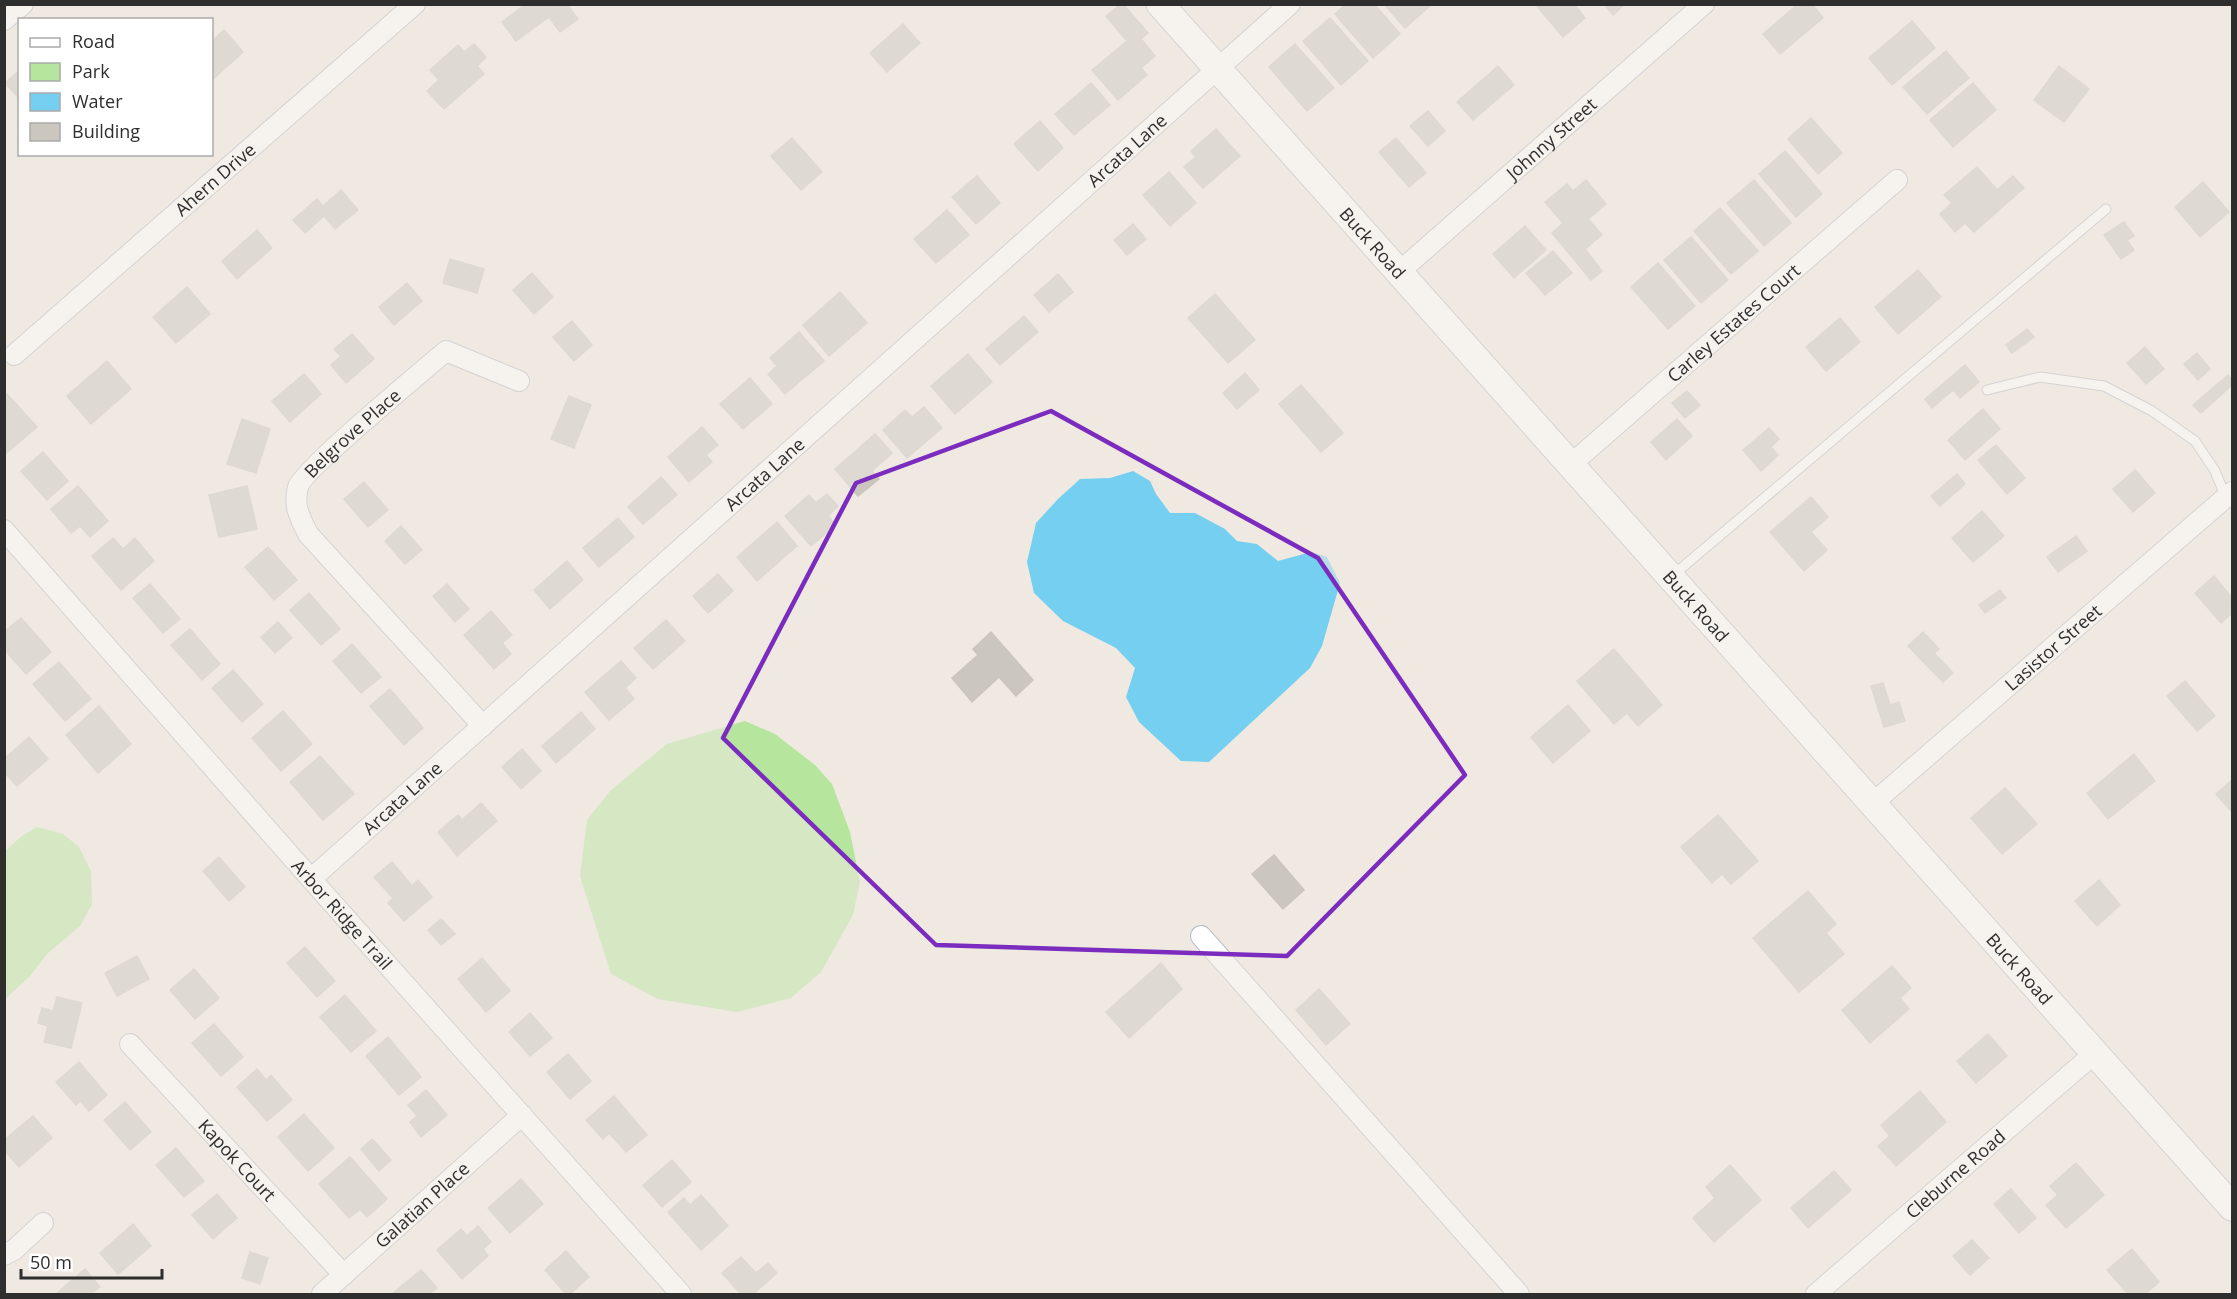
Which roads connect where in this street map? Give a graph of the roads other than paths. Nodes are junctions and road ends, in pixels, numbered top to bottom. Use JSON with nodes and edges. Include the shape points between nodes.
{"nodes":[{"id":1,"x":22,"y":4,"type":"edge"},
{"id":2,"x":415,"y":4,"type":"edge"},
{"id":3,"x":1160,"y":4,"type":"edge"},
{"id":4,"x":1290,"y":4,"type":"edge"},
{"id":5,"x":1704,"y":4,"type":"edge"},
{"id":6,"x":4,"y":20,"type":"edge"},
{"id":7,"x":1217,"y":69,"type":"junction"},
{"id":8,"x":1897,"y":180,"type":"dead end"},
{"id":9,"x":2106,"y":209,"type":"dead end"},
{"id":10,"x":1398,"y":273,"type":"junction"},
{"id":11,"x":14,"y":355,"type":"dead end"},
{"id":12,"x":519,"y":381,"type":"dead end"},
{"id":13,"x":1988,"y":390,"type":"dead end"},
{"id":14,"x":1569,"y":466,"type":"junction"},
{"id":15,"x":2229,"y":495,"type":"edge"},
{"id":16,"x":4,"y":530,"type":"edge"},
{"id":17,"x":1671,"y":578,"type":"junction"},
{"id":18,"x":483,"y":726,"type":"junction"},
{"id":19,"x":1873,"y":803,"type":"junction"},
{"id":20,"x":311,"y":879,"type":"junction"},
{"id":21,"x":1201,"y":936,"type":"dead end"},
{"id":22,"x":130,"y":1044,"type":"dead end"},
{"id":23,"x":2095,"y":1053,"type":"junction"},
{"id":24,"x":522,"y":1115,"type":"junction"},
{"id":25,"x":2232,"y":1207,"type":"edge"},
{"id":26,"x":43,"y":1223,"type":"dead end"},
{"id":27,"x":4,"y":1255,"type":"edge"},
{"id":28,"x":344,"y":1275,"type":"junction"},
{"id":29,"x":1827,"y":1290,"type":"edge"},
{"id":30,"x":322,"y":1294,"type":"edge"},
{"id":31,"x":681,"y":1294,"type":"edge"},
{"id":32,"x":1519,"y":1294,"type":"edge"}],
"edges":[{"from":1,"to":6,"type":"street"},
{"from":2,"to":11,"type":"street","name":"Ahern Drive"},
{"from":3,"to":7,"type":"street","name":"Buck Road"},
{"from":4,"to":7,"type":"street","name":"Arcata Lane"},
{"from":5,"to":10,"type":"street","name":"Johnny Street"},
{"from":7,"to":10,"type":"street","name":"Buck Road"},
{"from":7,"to":18,"type":"street","name":"Arcata Lane"},
{"from":8,"to":14,"type":"street","name":"Carley Estates Court"},
{"from":9,"to":17,"type":"lane"},
{"from":10,"to":14,"type":"street","name":"Buck Road"},
{"from":12,"to":18,"type":"street","name":"Belgrove Place","via":[[446,351],[298,484],[296,509],[308,534]]},
{"from":13,"to":15,"type":"lane","via":[[2040,377],[2104,386],[2195,441]]},
{"from":14,"to":17,"type":"street","name":"Buck Road"},
{"from":15,"to":19,"type":"street","name":"Lasistor Street"},
{"from":16,"to":20,"type":"street","name":"Arbor Ridge Trail"},
{"from":17,"to":19,"type":"street","name":"Buck Road"},
{"from":18,"to":20,"type":"street","name":"Arcata Lane"},
{"from":19,"to":23,"type":"street","name":"Buck Road"},
{"from":20,"to":24,"type":"street","name":"Arbor Ridge Trail"},
{"from":21,"to":32,"type":"street"},
{"from":22,"to":28,"type":"street","name":"Kapok Court"},
{"from":23,"to":25,"type":"street","name":"Buck Road"},
{"from":23,"to":29,"type":"street","name":"Cleburne Road"},
{"from":24,"to":28,"type":"street","name":"Galatian Place"},
{"from":24,"to":31,"type":"street","name":"Arbor Ridge Trail"},
{"from":26,"to":27,"type":"street"},
{"from":28,"to":30,"type":"street","name":"Galatian Place"}]}
